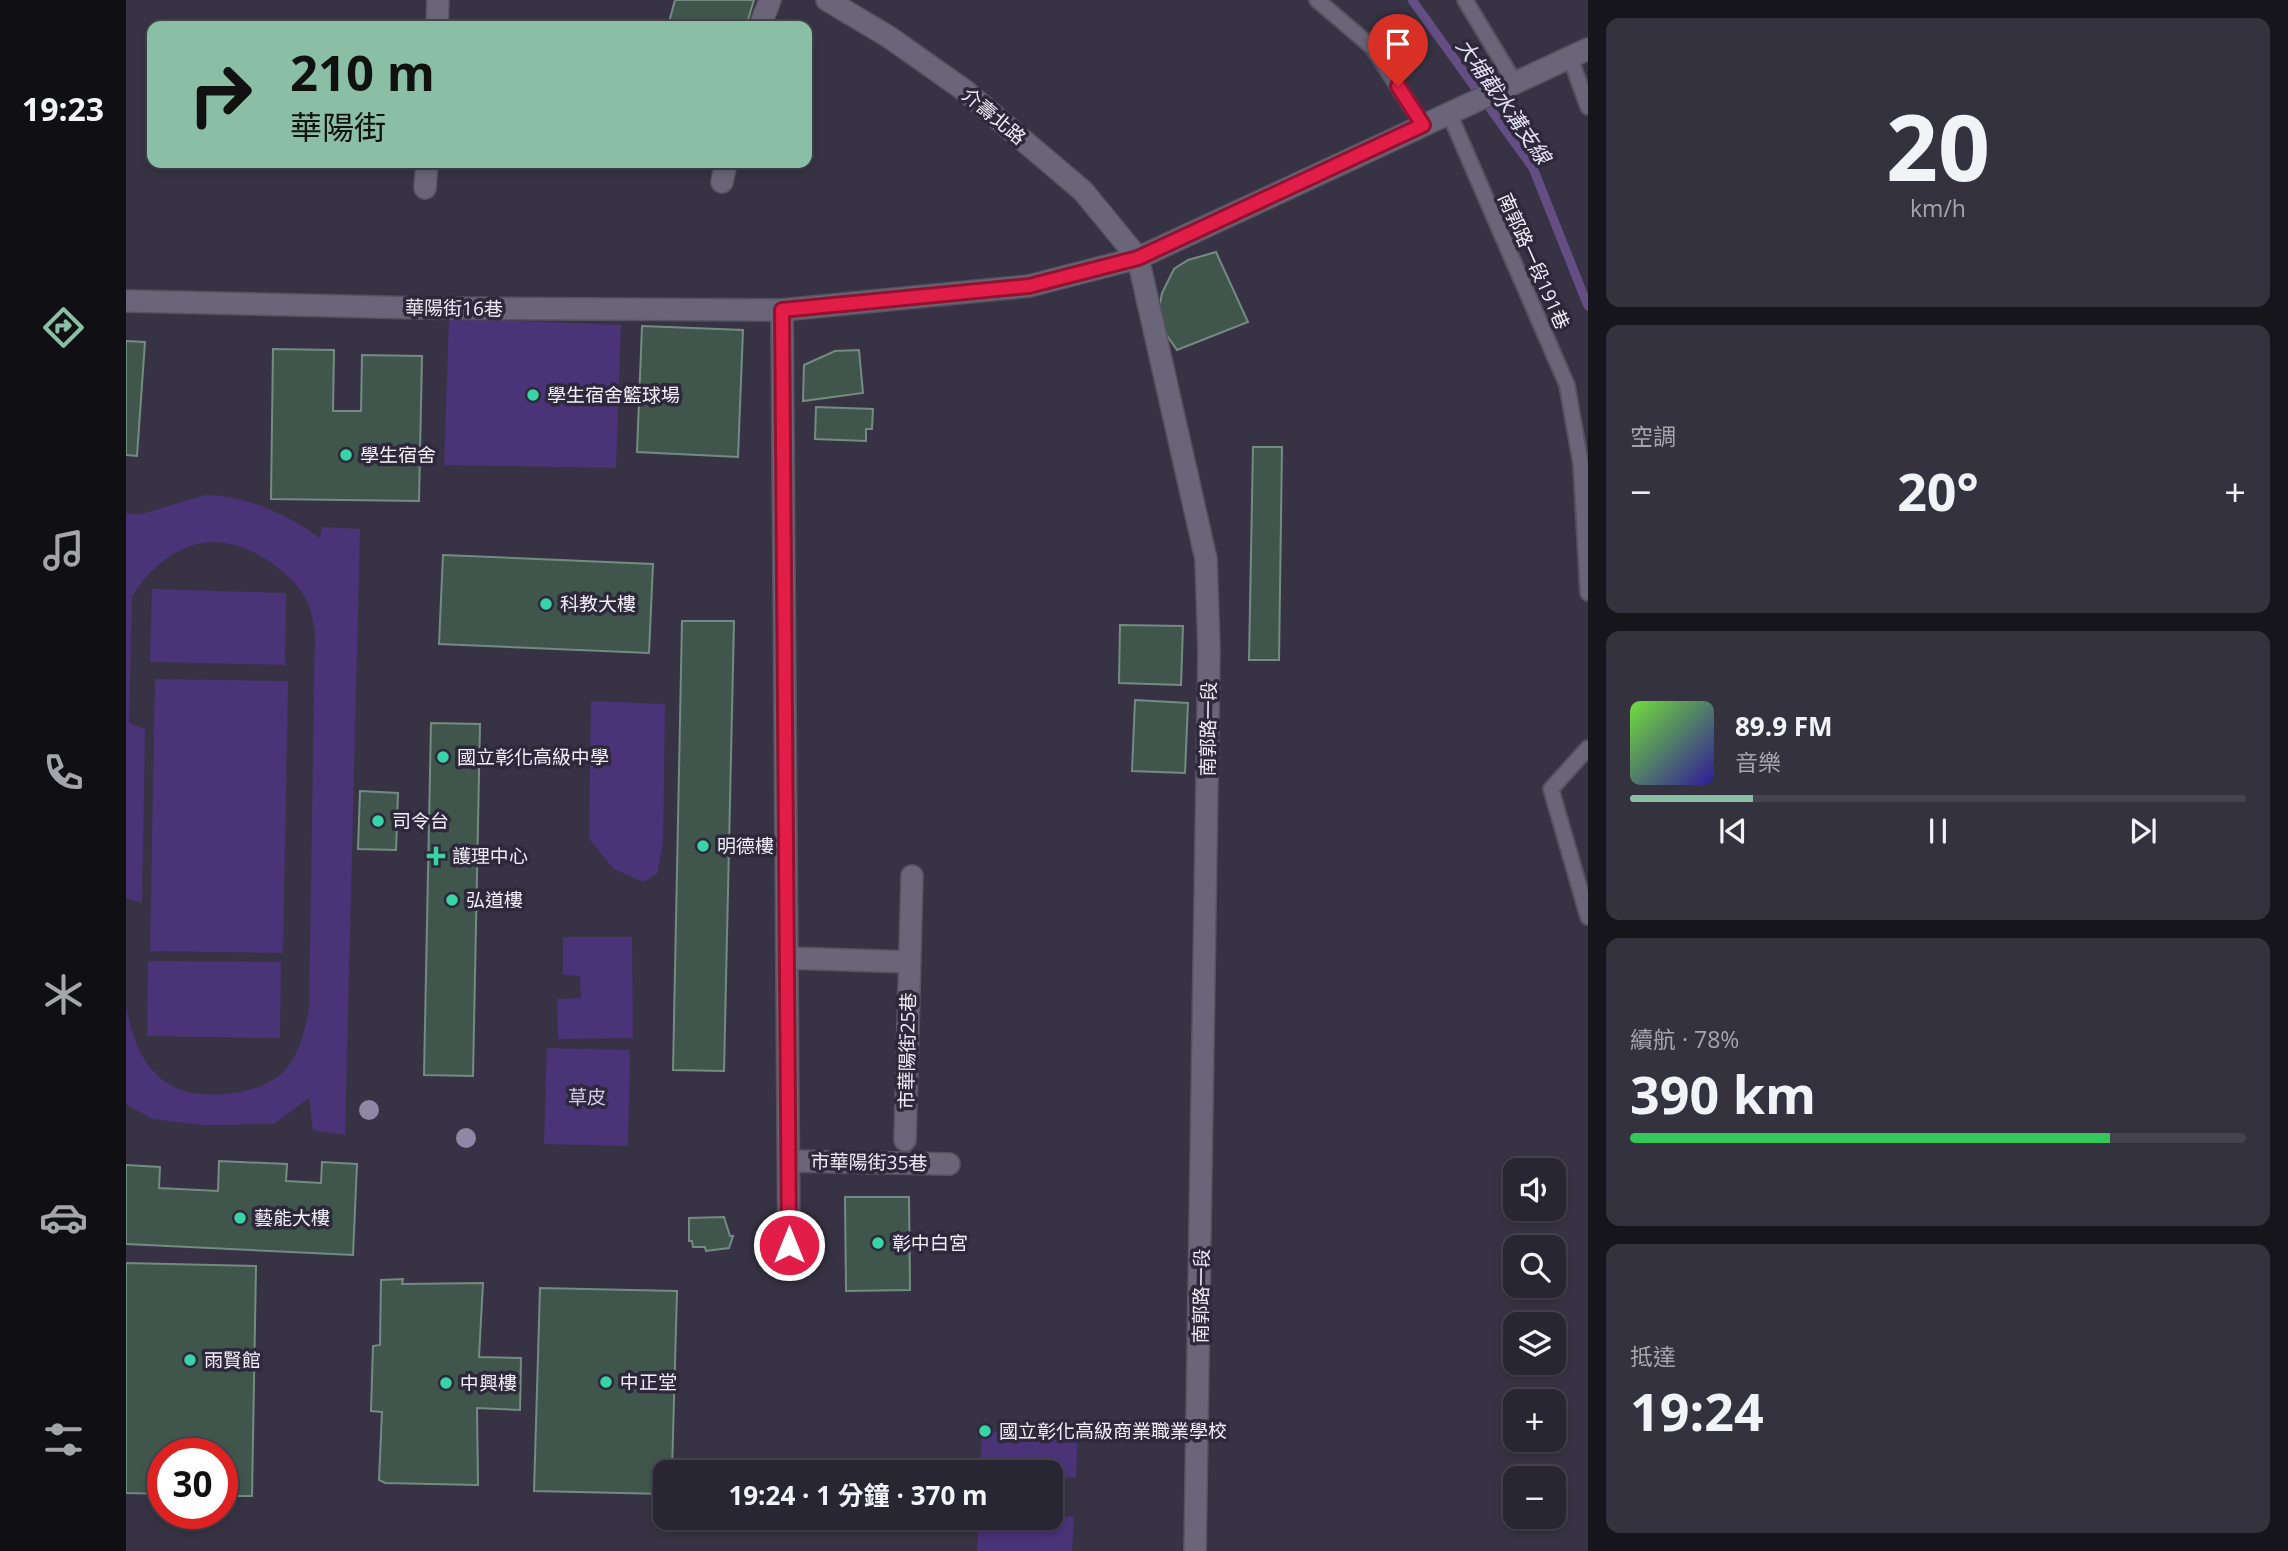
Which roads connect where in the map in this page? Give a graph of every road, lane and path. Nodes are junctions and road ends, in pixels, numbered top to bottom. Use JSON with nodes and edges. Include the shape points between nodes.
{"nodes":[{"id":1,"x":439,"y":0,"type":"edge"},
{"id":2,"x":770,"y":0,"type":"edge"},
{"id":3,"x":827,"y":0,"type":"edge"},
{"id":4,"x":1317,"y":0,"type":"edge"},
{"id":5,"x":1465,"y":0,"type":"edge"},
{"id":6,"x":437,"y":21,"type":"edge"},
{"id":7,"x":762,"y":21,"type":"edge"},
{"id":8,"x":1579,"y":53,"type":"edge"},
{"id":9,"x":1507,"y":87,"type":"junction"},
{"id":10,"x":1588,"y":107,"type":"edge"},
{"id":11,"x":1449,"y":113,"type":"junction"},
{"id":12,"x":1423,"y":125,"type":"junction"},
{"id":13,"x":427,"y":168,"type":"edge"},
{"id":14,"x":425,"y":188,"type":"dead end"},
{"id":15,"x":1138,"y":258,"type":"junction"},
{"id":16,"x":126,"y":301,"type":"edge"},
{"id":17,"x":782,"y":310,"type":"junction"},
{"id":18,"x":1588,"y":593,"type":"edge"},
{"id":19,"x":1588,"y":748,"type":"edge"},
{"id":20,"x":912,"y":876,"type":"dead end"},
{"id":21,"x":1588,"y":917,"type":"edge"},
{"id":22,"x":788,"y":957,"type":"junction"},
{"id":23,"x":910,"y":962,"type":"junction"},
{"id":24,"x":905,"y":1140,"type":"dead end"},
{"id":25,"x":790,"y":1161,"type":"junction"},
{"id":26,"x":949,"y":1164,"type":"dead end"},
{"id":27,"x":789,"y":1245,"type":"dead end"},
{"id":28,"x":1195,"y":1551,"type":"edge"}],
"edges":[{"from":1,"to":6,"type":"street"},
{"from":2,"to":7,"type":"street"},
{"from":3,"to":15,"type":"street","name":"介壽北路","via":[[964,90],[1083,191]]},
{"from":4,"to":12,"type":"lane","via":[[1372,47]]},
{"from":5,"to":9,"type":"lane"},
{"from":8,"to":9,"type":"street"},
{"from":8,"to":10,"type":"lane"},
{"from":9,"to":11,"type":"street"},
{"from":11,"to":12,"type":"street"},
{"from":11,"to":18,"type":"lane","name":"南郭路一段191巷","via":[[1567,385],[1581,465]]},
{"from":12,"to":15,"type":"street"},
{"from":13,"to":14,"type":"street"},
{"from":15,"to":17,"type":"street","name":"華陽街16巷","via":[[1029,286]]},
{"from":15,"to":28,"type":"street","name":"南郭路一段","via":[[1206,559],[1209,650]]},
{"from":16,"to":17,"type":"street","name":"華陽街16巷"},
{"from":17,"to":22,"type":"street"},
{"from":19,"to":21,"type":"lane","via":[[1551,789]]},
{"from":20,"to":23,"type":"street","name":"市華陽街25巷"},
{"from":22,"to":23,"type":"street"},
{"from":22,"to":25,"type":"street"},
{"from":23,"to":24,"type":"street","name":"市華陽街25巷"},
{"from":25,"to":26,"type":"street","name":"市華陽街35巷"},
{"from":25,"to":27,"type":"street"}]}
